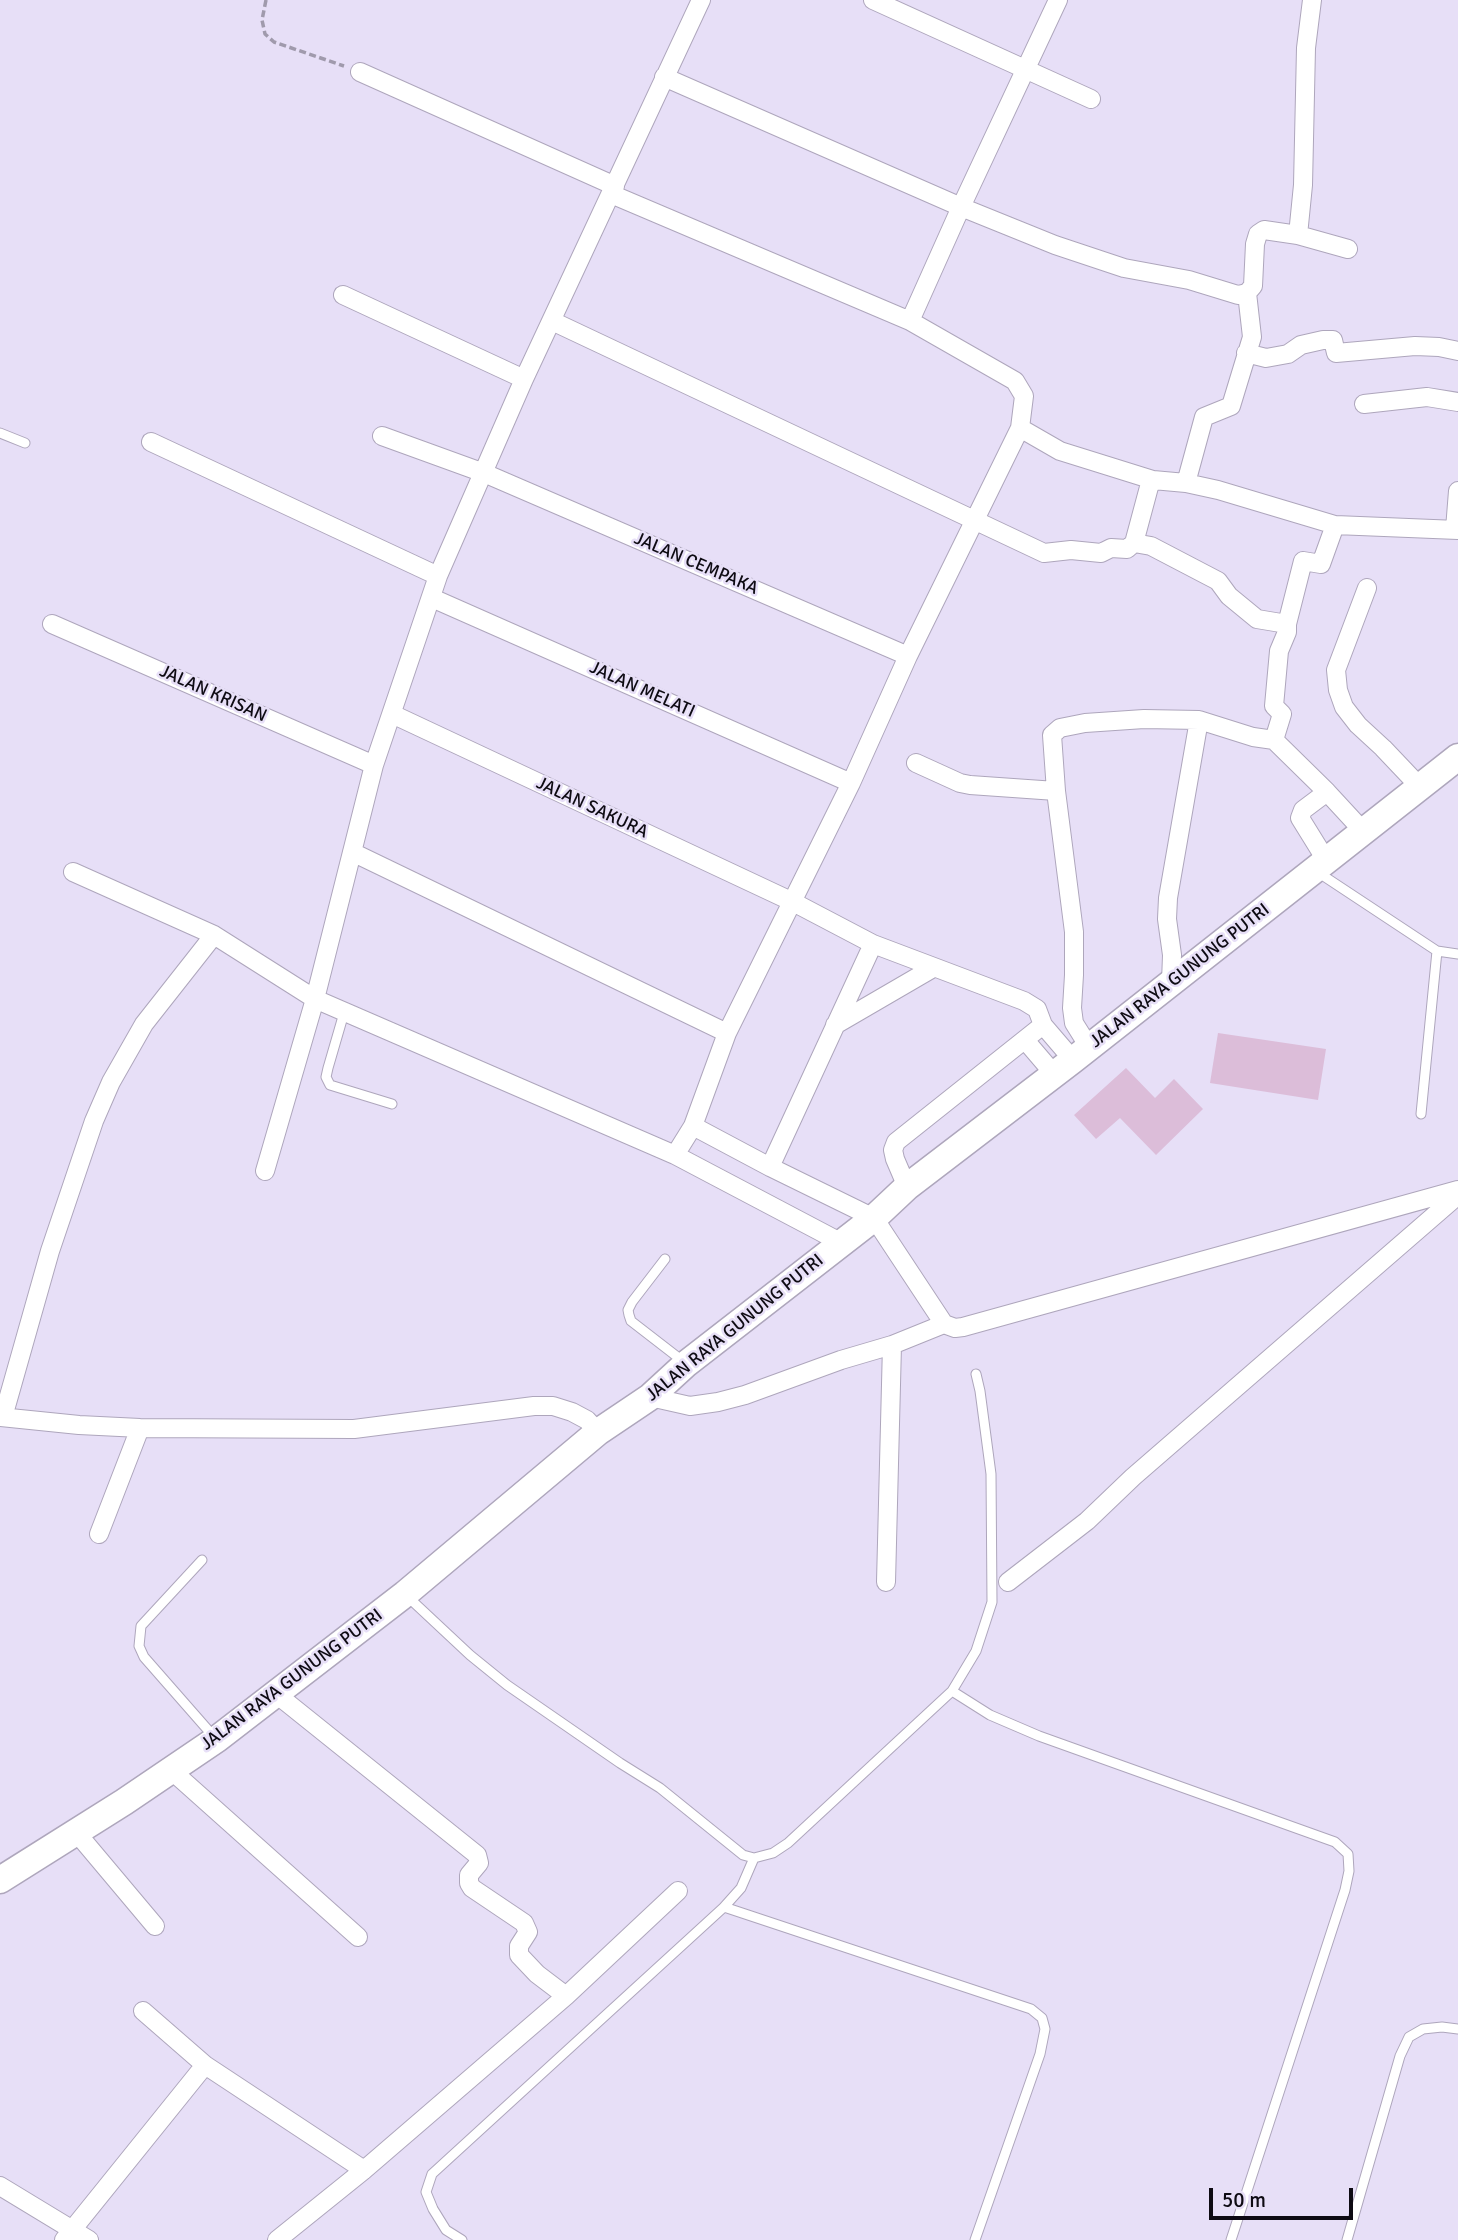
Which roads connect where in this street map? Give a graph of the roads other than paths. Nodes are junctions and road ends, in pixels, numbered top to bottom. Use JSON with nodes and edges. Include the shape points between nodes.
{"nodes":[{"id":1,"x":701,"y":0,"type":"edge"},
{"id":2,"x":873,"y":0,"type":"edge"},
{"id":3,"x":1058,"y":0,"type":"edge"},
{"id":4,"x":1312,"y":0,"type":"edge"},
{"id":5,"x":1026,"y":70,"type":"junction"},
{"id":6,"x":360,"y":72,"type":"road end"},
{"id":7,"x":664,"y":77,"type":"junction"},
{"id":8,"x":1091,"y":99,"type":"dead end"},
{"id":9,"x":613,"y":190,"type":"junction"},
{"id":10,"x":961,"y":207,"type":"junction"},
{"id":11,"x":1298,"y":235,"type":"junction"},
{"id":12,"x":1348,"y":249,"type":"dead end"},
{"id":13,"x":1247,"y":293,"type":"junction"},
{"id":14,"x":343,"y":295,"type":"dead end"},
{"id":15,"x":552,"y":321,"type":"junction"},
{"id":16,"x":910,"y":321,"type":"junction"},
{"id":17,"x":1458,"y":351,"type":"edge"},
{"id":18,"x":1246,"y":354,"type":"junction"},
{"id":19,"x":524,"y":379,"type":"junction"},
{"id":20,"x":1458,"y":402,"type":"edge"},
{"id":21,"x":1364,"y":404,"type":"dead end"},
{"id":22,"x":1020,"y":428,"type":"junction"},
{"id":23,"x":0,"y":433,"type":"edge"},
{"id":24,"x":382,"y":436,"type":"dead end"},
{"id":25,"x":151,"y":442,"type":"dead end"},
{"id":26,"x":25,"y":443,"type":"dead end"},
{"id":27,"x":484,"y":473,"type":"junction"},
{"id":28,"x":1153,"y":480,"type":"junction"},
{"id":29,"x":1186,"y":483,"type":"junction"},
{"id":30,"x":1458,"y":491,"type":"edge"},
{"id":31,"x":975,"y":520,"type":"junction"},
{"id":32,"x":1335,"y":525,"type":"junction"},
{"id":33,"x":1457,"y":529,"type":"edge"},
{"id":34,"x":1134,"y":543,"type":"junction"},
{"id":35,"x":438,"y":576,"type":"junction"},
{"id":36,"x":1367,"y":588,"type":"dead end"},
{"id":37,"x":432,"y":598,"type":"junction"},
{"id":38,"x":52,"y":624,"type":"dead end"},
{"id":39,"x":1287,"y":624,"type":"junction"},
{"id":40,"x":908,"y":656,"type":"junction"},
{"id":41,"x":392,"y":714,"type":"junction"},
{"id":42,"x":1199,"y":720,"type":"junction"},
{"id":43,"x":1274,"y":740,"type":"junction"},
{"id":44,"x":1458,"y":757,"type":"edge"},
{"id":45,"x":916,"y":763,"type":"dead end"},
{"id":46,"x":374,"y":765,"type":"junction"},
{"id":47,"x":851,"y":783,"type":"junction"},
{"id":48,"x":1420,"y":787,"type":"junction"},
{"id":49,"x":1056,"y":791,"type":"junction"},
{"id":50,"x":1327,"y":792,"type":"junction"},
{"id":51,"x":1363,"y":831,"type":"junction"},
{"id":52,"x":352,"y":852,"type":"junction"},
{"id":53,"x":1320,"y":865,"type":"junction"},
{"id":54,"x":74,"y":872,"type":"dead end"},
{"id":55,"x":793,"y":902,"type":"junction"},
{"id":56,"x":214,"y":935,"type":"junction"},
{"id":57,"x":873,"y":944,"type":"junction"},
{"id":58,"x":1437,"y":951,"type":"junction"},
{"id":59,"x":1458,"y":954,"type":"edge"},
{"id":60,"x":933,"y":968,"type":"junction"},
{"id":61,"x":1171,"y":982,"type":"junction"},
{"id":62,"x":315,"y":999,"type":"junction"},
{"id":63,"x":344,"y":1013,"type":"junction"},
{"id":64,"x":835,"y":1025,"type":"junction"},
{"id":65,"x":1043,"y":1025,"type":"junction"},
{"id":66,"x":727,"y":1033,"type":"junction"},
{"id":67,"x":1025,"y":1040,"type":"junction"},
{"id":68,"x":1072,"y":1061,"type":"junction"},
{"id":69,"x":392,"y":1104,"type":"dead end"},
{"id":70,"x":1421,"y":1114,"type":"dead end"},
{"id":71,"x":693,"y":1126,"type":"junction"},
{"id":72,"x":674,"y":1155,"type":"junction"},
{"id":73,"x":770,"y":1167,"type":"junction"},
{"id":74,"x":265,"y":1171,"type":"dead end"},
{"id":75,"x":907,"y":1187,"type":"junction"},
{"id":76,"x":1458,"y":1193,"type":"edge"},
{"id":77,"x":874,"y":1218,"type":"junction"},
{"id":78,"x":842,"y":1243,"type":"junction"},
{"id":79,"x":665,"y":1259,"type":"dead end"},
{"id":80,"x":944,"y":1324,"type":"junction"},
{"id":81,"x":892,"y":1345,"type":"junction"},
{"id":82,"x":686,"y":1364,"type":"junction"},
{"id":83,"x":976,"y":1374,"type":"dead end"},
{"id":84,"x":649,"y":1398,"type":"junction"},
{"id":85,"x":1,"y":1417,"type":"edge"},
{"id":86,"x":140,"y":1428,"type":"junction"},
{"id":87,"x":598,"y":1432,"type":"junction"},
{"id":88,"x":99,"y":1534,"type":"dead end"},
{"id":89,"x":202,"y":1560,"type":"dead end"},
{"id":90,"x":887,"y":1582,"type":"dead end"},
{"id":91,"x":1009,"y":1582,"type":"dead end"},
{"id":92,"x":405,"y":1594,"type":"junction"},
{"id":93,"x":952,"y":1691,"type":"junction"},
{"id":94,"x":275,"y":1693,"type":"junction"},
{"id":95,"x":217,"y":1739,"type":"junction"},
{"id":96,"x":171,"y":1770,"type":"junction"},
{"id":97,"x":76,"y":1832,"type":"junction"},
{"id":98,"x":754,"y":1858,"type":"junction"},
{"id":99,"x":0,"y":1880,"type":"edge"},
{"id":100,"x":678,"y":1891,"type":"dead end"},
{"id":101,"x":724,"y":1907,"type":"junction"},
{"id":102,"x":155,"y":1926,"type":"dead end"},
{"id":103,"x":358,"y":1937,"type":"dead end"},
{"id":104,"x":566,"y":1996,"type":"junction"},
{"id":105,"x":143,"y":2011,"type":"dead end"},
{"id":106,"x":1458,"y":2029,"type":"edge"},
{"id":107,"x":205,"y":2065,"type":"junction"},
{"id":108,"x":364,"y":2170,"type":"junction"},
{"id":109,"x":0,"y":2186,"type":"edge"},
{"id":110,"x":68,"y":2235,"type":"edge"},
{"id":111,"x":89,"y":2240,"type":"edge"},
{"id":112,"x":277,"y":2240,"type":"edge"},
{"id":113,"x":462,"y":2240,"type":"edge"},
{"id":114,"x":975,"y":2240,"type":"edge"},
{"id":115,"x":1231,"y":2240,"type":"edge"},
{"id":116,"x":1347,"y":2240,"type":"edge"}],
"edges":[{"from":1,"to":7,"type":"street"},
{"from":2,"to":5,"type":"street"},
{"from":3,"to":5,"type":"street"},
{"from":4,"to":11,"type":"street"},
{"from":5,"to":8,"type":"street"},
{"from":5,"to":10,"type":"street"},
{"from":6,"to":9,"type":"street"},
{"from":7,"to":9,"type":"street"},
{"from":7,"to":10,"type":"street"},
{"from":9,"to":15,"type":"street"},
{"from":9,"to":16,"type":"street"},
{"from":10,"to":13,"type":"street","via":[[1124,268],[1238,295]]},
{"from":10,"to":16,"type":"street"},
{"from":11,"to":12,"type":"street"},
{"from":11,"to":13,"type":"street","via":[[1264,230],[1258,234],[1253,286]]},
{"from":13,"to":18,"type":"street","via":[[1251,337]]},
{"from":14,"to":19,"type":"street"},
{"from":15,"to":19,"type":"street"},
{"from":15,"to":31,"type":"street"},
{"from":16,"to":22,"type":"street","via":[[1014,381],[1024,396]]},
{"from":17,"to":18,"type":"street","via":[[1415,346],[1336,354],[1333,340],[1323,340],[1266,358]]},
{"from":18,"to":29,"type":"street","via":[[1231,406],[1204,417]]},
{"from":19,"to":27,"type":"street"},
{"from":20,"to":21,"type":"street","via":[[1427,397]]},
{"from":22,"to":28,"type":"street","via":[[1060,451]]},
{"from":22,"to":31,"type":"street"},
{"from":23,"to":26,"type":"lane"},
{"from":24,"to":27,"type":"street","name":"JALAN CEMPAKA"},
{"from":25,"to":35,"type":"street"},
{"from":27,"to":35,"type":"street"},
{"from":27,"to":40,"type":"street","name":"JALAN CEMPAKA"},
{"from":28,"to":29,"type":"street"},
{"from":28,"to":34,"type":"street"},
{"from":29,"to":32,"type":"street"},
{"from":30,"to":33,"type":"street"},
{"from":31,"to":34,"type":"street","via":[[1044,553],[1101,553],[1127,549]]},
{"from":31,"to":40,"type":"street"},
{"from":32,"to":33,"type":"street"},
{"from":32,"to":39,"type":"street","via":[[1321,564],[1303,561]]},
{"from":34,"to":39,"type":"street","via":[[1151,546],[1218,581],[1256,619]]},
{"from":35,"to":37,"type":"street"},
{"from":36,"to":48,"type":"street","via":[[1336,670],[1338,690],[1358,725]]},
{"from":37,"to":41,"type":"street"},
{"from":37,"to":47,"type":"street","name":"JALAN MELATI"},
{"from":38,"to":46,"type":"street","name":"JALAN KRISAN"},
{"from":39,"to":43,"type":"street","via":[[1279,651],[1274,706],[1282,714]]},
{"from":40,"to":47,"type":"street"},
{"from":41,"to":46,"type":"street"},
{"from":41,"to":55,"type":"street","name":"JALAN SAKURA"},
{"from":42,"to":43,"type":"street"},
{"from":42,"to":49,"type":"street","via":[[1144,719],[1057,729],[1052,736]]},
{"from":42,"to":61,"type":"street","via":[[1168,898]]},
{"from":43,"to":50,"type":"street"},
{"from":44,"to":48,"type":"main road","name":"JALAN RAYA GUNUNG PUTRI"},
{"from":45,"to":49,"type":"street","via":[[960,783]]},
{"from":46,"to":52,"type":"street"},
{"from":47,"to":55,"type":"street"},
{"from":48,"to":51,"type":"main road","name":"JALAN RAYA GUNUNG PUTRI"},
{"from":49,"to":68,"type":"street","via":[[1074,932]]},
{"from":50,"to":51,"type":"street"},
{"from":50,"to":53,"type":"street","via":[[1303,810],[1300,818]]},
{"from":51,"to":53,"type":"main road","name":"JALAN RAYA GUNUNG PUTRI"},
{"from":52,"to":62,"type":"street"},
{"from":52,"to":66,"type":"street"},
{"from":53,"to":58,"type":"lane"},
{"from":53,"to":61,"type":"main road","name":"JALAN RAYA GUNUNG PUTRI"},
{"from":54,"to":56,"type":"street"},
{"from":55,"to":57,"type":"street","name":"JALAN SAKURA"},
{"from":55,"to":66,"type":"street"},
{"from":56,"to":62,"type":"street"},
{"from":56,"to":85,"type":"street","via":[[144,1024],[111,1082],[50,1251]]},
{"from":57,"to":60,"type":"street","name":"JALAN SAKURA"},
{"from":57,"to":64,"type":"street"},
{"from":58,"to":59,"type":"lane"},
{"from":58,"to":70,"type":"lane"},
{"from":60,"to":64,"type":"street"},
{"from":60,"to":65,"type":"street","name":"JALAN SAKURA","via":[[1024,1001],[1037,1009]]},
{"from":61,"to":68,"type":"main road","name":"JALAN RAYA GUNUNG PUTRI"},
{"from":62,"to":63,"type":"street"},
{"from":62,"to":74,"type":"street"},
{"from":63,"to":69,"type":"lane","via":[[326,1077],[330,1084]]},
{"from":63,"to":72,"type":"street"},
{"from":64,"to":73,"type":"street"},
{"from":65,"to":67,"type":"street"},
{"from":65,"to":68,"type":"street","name":"JALAN SAKURA"},
{"from":66,"to":71,"type":"street"},
{"from":67,"to":68,"type":"street"},
{"from":67,"to":75,"type":"street","via":[[896,1142],[895,1159]]},
{"from":68,"to":75,"type":"main road","name":"JALAN RAYA GUNUNG PUTRI"},
{"from":71,"to":72,"type":"street"},
{"from":71,"to":73,"type":"street"},
{"from":72,"to":78,"type":"street"},
{"from":73,"to":77,"type":"street"},
{"from":75,"to":77,"type":"main road","name":"JALAN RAYA GUNUNG PUTRI"},
{"from":76,"to":80,"type":"street","via":[[963,1328]]},
{"from":76,"to":91,"type":"street","via":[[1087,1521]]},
{"from":77,"to":78,"type":"main road","name":"JALAN RAYA GUNUNG PUTRI"},
{"from":77,"to":80,"type":"street"},
{"from":78,"to":82,"type":"main road","name":"JALAN RAYA GUNUNG PUTRI"},
{"from":79,"to":82,"type":"lane","via":[[628,1310],[631,1321]]},
{"from":80,"to":81,"type":"street"},
{"from":81,"to":84,"type":"street","via":[[718,1402],[690,1406]]},
{"from":81,"to":90,"type":"street"},
{"from":82,"to":84,"type":"main road","name":"JALAN RAYA GUNUNG PUTRI"},
{"from":83,"to":93,"type":"lane","via":[[991,1474],[992,1602],[976,1651]]},
{"from":84,"to":87,"type":"main road","name":"JALAN RAYA GUNUNG PUTRI"},
{"from":85,"to":86,"type":"street"},
{"from":86,"to":87,"type":"street","via":[[354,1429],[553,1406],[587,1420]]},
{"from":86,"to":88,"type":"street"},
{"from":87,"to":92,"type":"main road","name":"JALAN RAYA GUNUNG PUTRI"},
{"from":89,"to":95,"type":"lane","via":[[141,1626],[139,1646]]},
{"from":92,"to":94,"type":"main road","name":"JALAN RAYA GUNUNG PUTRI"},
{"from":92,"to":98,"type":"lane","via":[[507,1685]]},
{"from":93,"to":98,"type":"lane","via":[[788,1843]]},
{"from":93,"to":115,"type":"lane","via":[[990,1715],[1039,1736],[1335,1842],[1348,1854],[1345,1890]]},
{"from":94,"to":95,"type":"main road","name":"JALAN RAYA GUNUNG PUTRI"},
{"from":94,"to":104,"type":"street","via":[[477,1856],[478,1865],[469,1875],[472,1888],[524,1923],[527,1933],[519,1955]]},
{"from":95,"to":96,"type":"main road","name":"JALAN RAYA GUNUNG PUTRI"},
{"from":96,"to":97,"type":"main road","name":"JALAN RAYA GUNUNG PUTRI"},
{"from":96,"to":103,"type":"street"},
{"from":97,"to":99,"type":"main road","name":"JALAN RAYA GUNUNG PUTRI"},
{"from":97,"to":102,"type":"street"},
{"from":98,"to":101,"type":"lane","via":[[741,1888]]},
{"from":100,"to":104,"type":"street"},
{"from":101,"to":113,"type":"lane","via":[[432,2175],[426,2192],[433,2209],[446,2230]]},
{"from":101,"to":114,"type":"lane","via":[[1019,2005],[1042,2018],[1041,2054]]},
{"from":104,"to":108,"type":"street"},
{"from":105,"to":107,"type":"street"},
{"from":106,"to":116,"type":"lane","via":[[1423,2029],[1409,2037]]},
{"from":107,"to":108,"type":"street"},
{"from":107,"to":110,"type":"street"},
{"from":108,"to":112,"type":"street"},
{"from":109,"to":110,"type":"street"},
{"from":110,"to":111,"type":"street"}]}
